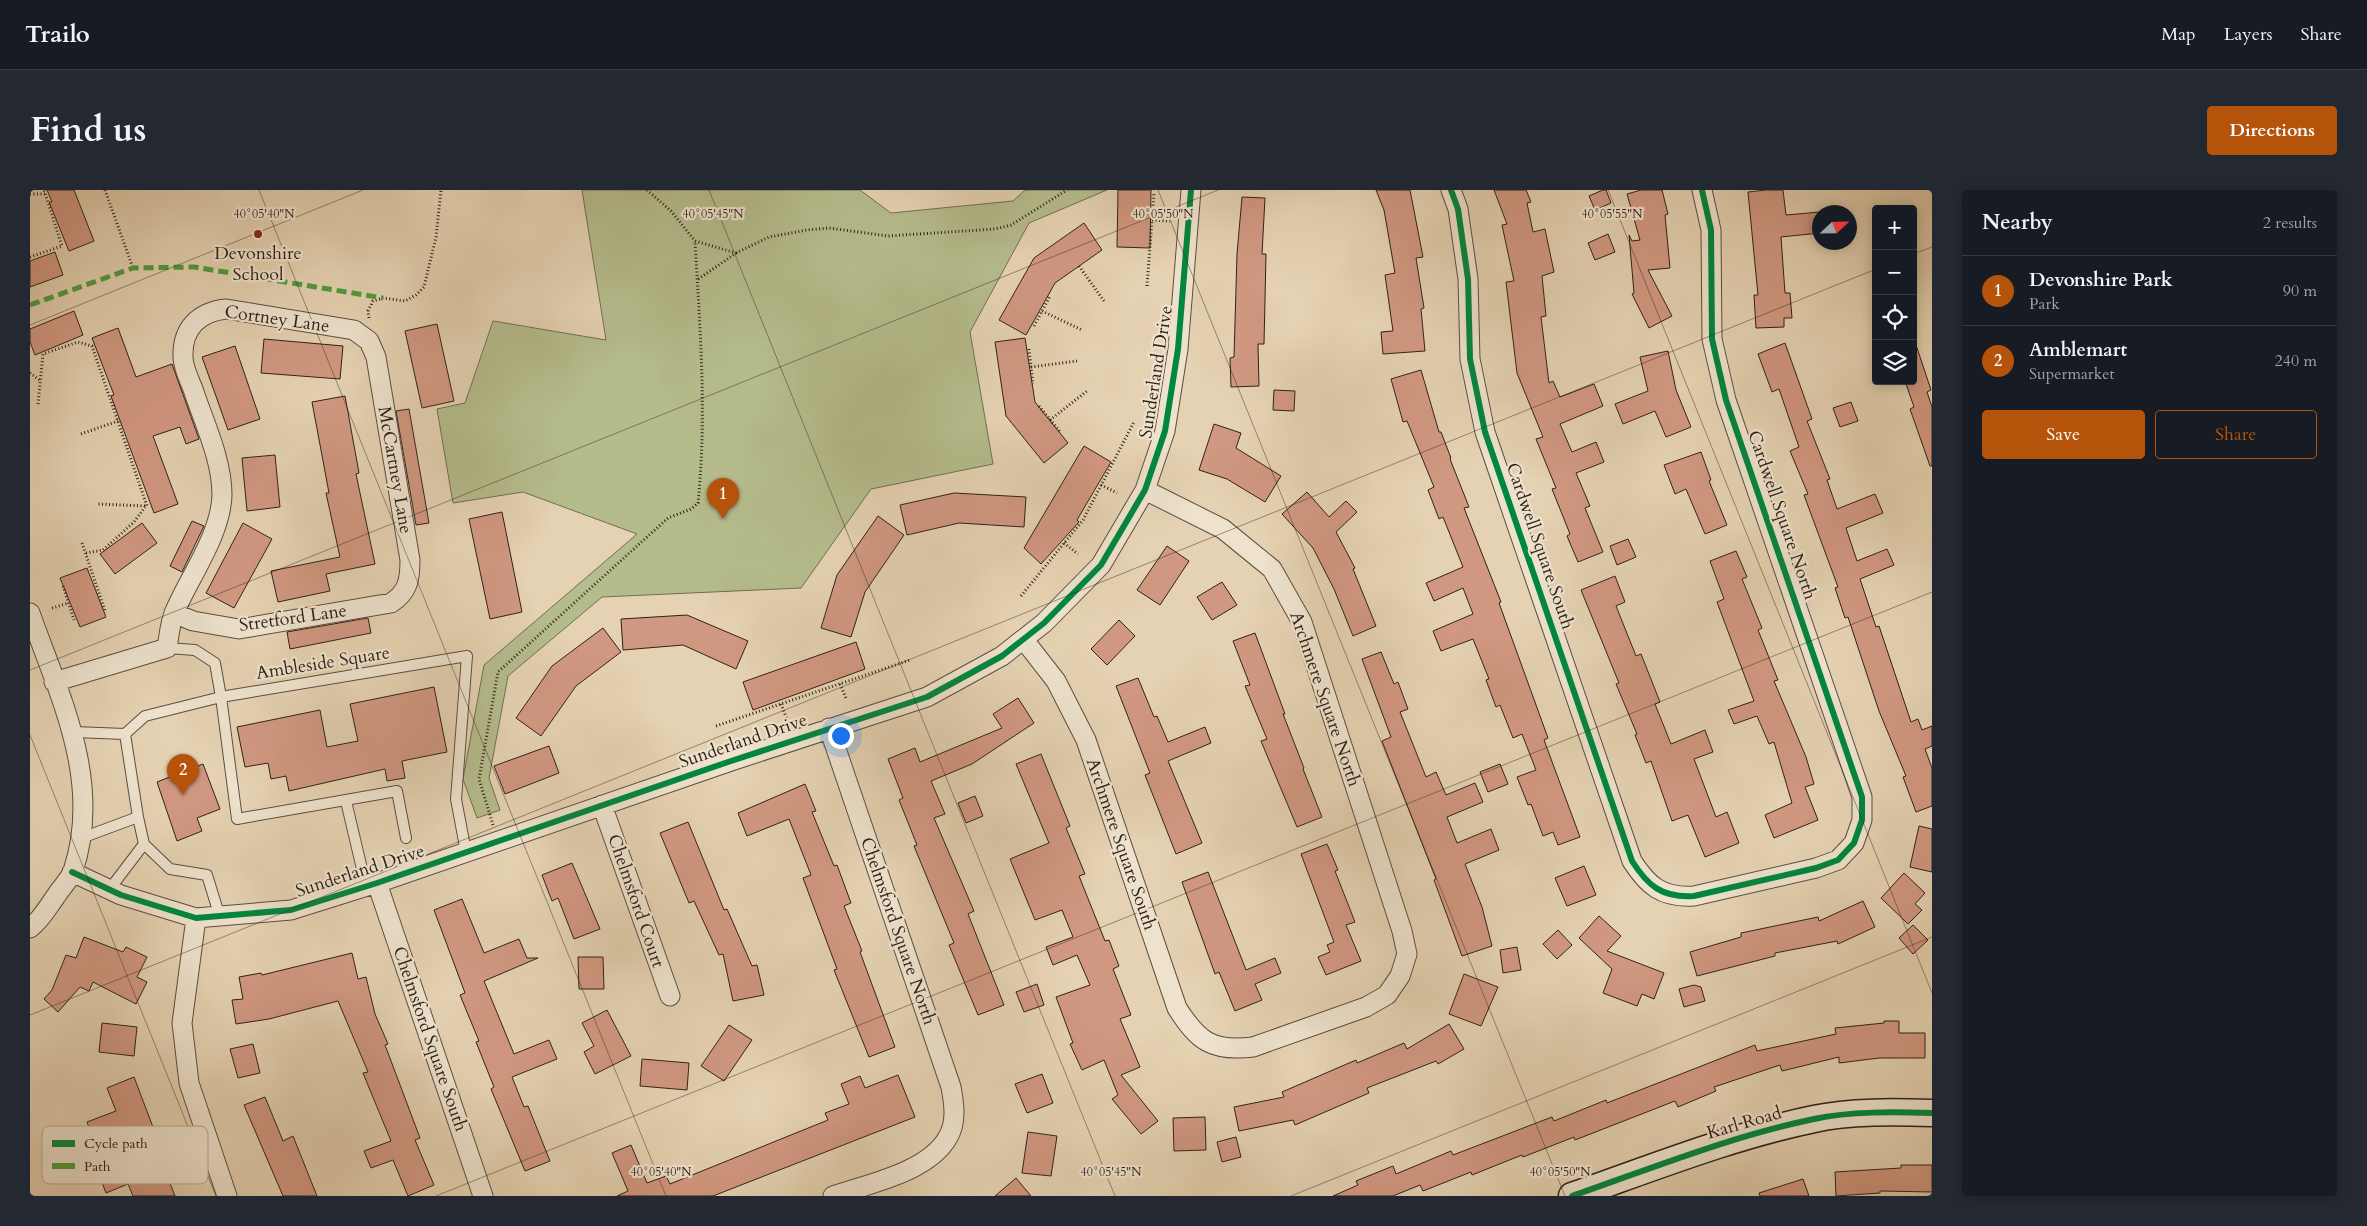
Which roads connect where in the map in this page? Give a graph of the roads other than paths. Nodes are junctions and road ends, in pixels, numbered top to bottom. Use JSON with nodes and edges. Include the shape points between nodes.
{"nodes":[{"id":1,"x":1191,"y":190,"type":"edge"},
{"id":2,"x":1451,"y":190,"type":"edge"},
{"id":3,"x":1702,"y":190,"type":"edge"},
{"id":4,"x":376,"y":357,"type":"joint"},
{"id":5,"x":1145,"y":490,"type":"junction"},
{"id":6,"x":409,"y":584,"type":"joint"},
{"id":7,"x":30,"y":613,"type":"edge"},
{"id":8,"x":174,"y":613,"type":"junction"},
{"id":9,"x":1024,"y":640,"type":"junction"},
{"id":10,"x":167,"y":648,"type":"junction"},
{"id":11,"x":54,"y":682,"type":"junction"},
{"id":12,"x":221,"y":697,"type":"junction"},
{"id":13,"x":829,"y":728,"type":"junction"},
{"id":14,"x":74,"y":732,"type":"junction"},
{"id":15,"x":125,"y":734,"type":"junction"},
{"id":16,"x":346,"y":801,"type":"junction"},
{"id":17,"x":602,"y":805,"type":"junction"},
{"id":18,"x":138,"y":817,"type":"junction"},
{"id":19,"x":406,"y":838,"type":"dead end"},
{"id":20,"x":80,"y":839,"type":"junction"},
{"id":21,"x":1854,"y":843,"type":"joint"},
{"id":22,"x":144,"y":844,"type":"junction"},
{"id":23,"x":466,"y":852,"type":"junction"},
{"id":24,"x":72,"y":872,"type":"junction"},
{"id":25,"x":372,"y":885,"type":"junction"},
{"id":26,"x":109,"y":890,"type":"junction"},
{"id":27,"x":220,"y":917,"type":"junction"},
{"id":28,"x":196,"y":918,"type":"junction"},
{"id":29,"x":30,"y":928,"type":"edge"},
{"id":30,"x":670,"y":996,"type":"dead end"},
{"id":31,"x":1214,"y":1046,"type":"joint"},
{"id":32,"x":1932,"y":1113,"type":"edge"},
{"id":33,"x":203,"y":1126,"type":"edge"},
{"id":34,"x":208,"y":1140,"type":"edge"},
{"id":35,"x":227,"y":1196,"type":"edge"},
{"id":36,"x":483,"y":1196,"type":"edge"},
{"id":37,"x":833,"y":1196,"type":"edge"},
{"id":38,"x":1572,"y":1196,"type":"edge"}],
"edges":[{"from":1,"to":5,"type":"street","name":"Sunderland Drive","via":[[1178,349],[1165,432]]},
{"from":2,"to":21,"type":"street","name":"Cardwell Square South","via":[[1458,209],[1468,279],[1470,360],[1486,432],[1632,861],[1644,879],[1662,892],[1677,897],[1694,896],[1816,868],[1838,860]]},
{"from":3,"to":21,"type":"street","name":"Cardwell Square North","via":[[1711,230],[1714,348],[1726,400],[1862,797],[1862,820]]},
{"from":4,"to":6,"type":"street","name":"McCartney Lane","via":[[410,560]]},
{"from":4,"to":8,"type":"street","name":"Cortney Lane","via":[[369,341],[354,330],[226,309],[201,316],[186,335],[182,359],[218,465],[222,496],[215,527]]},
{"from":5,"to":9,"type":"street","name":"Sunderland Drive","via":[[1101,565]]},
{"from":5,"to":31,"type":"street","name":"Archmere Square North","via":[[1223,529],[1272,569],[1302,622],[1407,954],[1400,976],[1386,995],[1366,1007],[1253,1047],[1233,1049]]},
{"from":6,"to":8,"type":"street","name":"Stretford Lane","via":[[405,592],[391,603],[238,629],[193,621]]},
{"from":7,"to":11,"type":"street"},
{"from":8,"to":10,"type":"street"},
{"from":9,"to":13,"type":"street","name":"Sunderland Drive","via":[[974,673],[927,697]]},
{"from":9,"to":31,"type":"street","name":"Archmere Square South","via":[[1056,681],[1086,740],[1177,1008],[1192,1031]]},
{"from":10,"to":11,"type":"street"},
{"from":10,"to":12,"type":"lane","via":[[195,650],[215,664]]},
{"from":11,"to":14,"type":"street"},
{"from":12,"to":15,"type":"lane","via":[[145,716]]},
{"from":12,"to":16,"type":"lane","via":[[237,819]]},
{"from":12,"to":23,"type":"lane","name":"Ambleside Square","via":[[467,656],[456,799]]},
{"from":13,"to":17,"type":"street","name":"Sunderland Drive"},
{"from":13,"to":37,"type":"street","name":"Chelmsford Square North","via":[[951,1087],[955,1112],[949,1136],[932,1156],[911,1169]]},
{"from":14,"to":15,"type":"lane"},
{"from":14,"to":20,"type":"street","via":[[81,765]]},
{"from":15,"to":18,"type":"lane"},
{"from":16,"to":19,"type":"lane","via":[[396,791]]},
{"from":16,"to":25,"type":"lane"},
{"from":17,"to":23,"type":"street","name":"Sunderland Drive"},
{"from":17,"to":30,"type":"street","name":"Chelmsford Court"},
{"from":18,"to":20,"type":"lane"},
{"from":18,"to":22,"type":"lane"},
{"from":20,"to":24,"type":"street"},
{"from":22,"to":26,"type":"lane"},
{"from":22,"to":27,"type":"lane","via":[[170,869],[208,875]]},
{"from":23,"to":25,"type":"street","name":"Sunderland Drive"},
{"from":24,"to":26,"type":"street","name":"Sunderland Drive"},
{"from":24,"to":29,"type":"street","via":[[38,922]]},
{"from":25,"to":27,"type":"street","name":"Sunderland Drive","via":[[291,910]]},
{"from":25,"to":36,"type":"street","name":"Chelmsford Square South"},
{"from":26,"to":28,"type":"street","name":"Sunderland Drive"},
{"from":27,"to":28,"type":"street","name":"Sunderland Drive"},
{"from":28,"to":33,"type":"street","via":[[182,1023],[189,1083]]},
{"from":32,"to":38,"type":"street","name":"Karl Road","via":[[1893,1112],[1816,1118],[1744,1137]]},
{"from":34,"to":35,"type":"street"}]}
